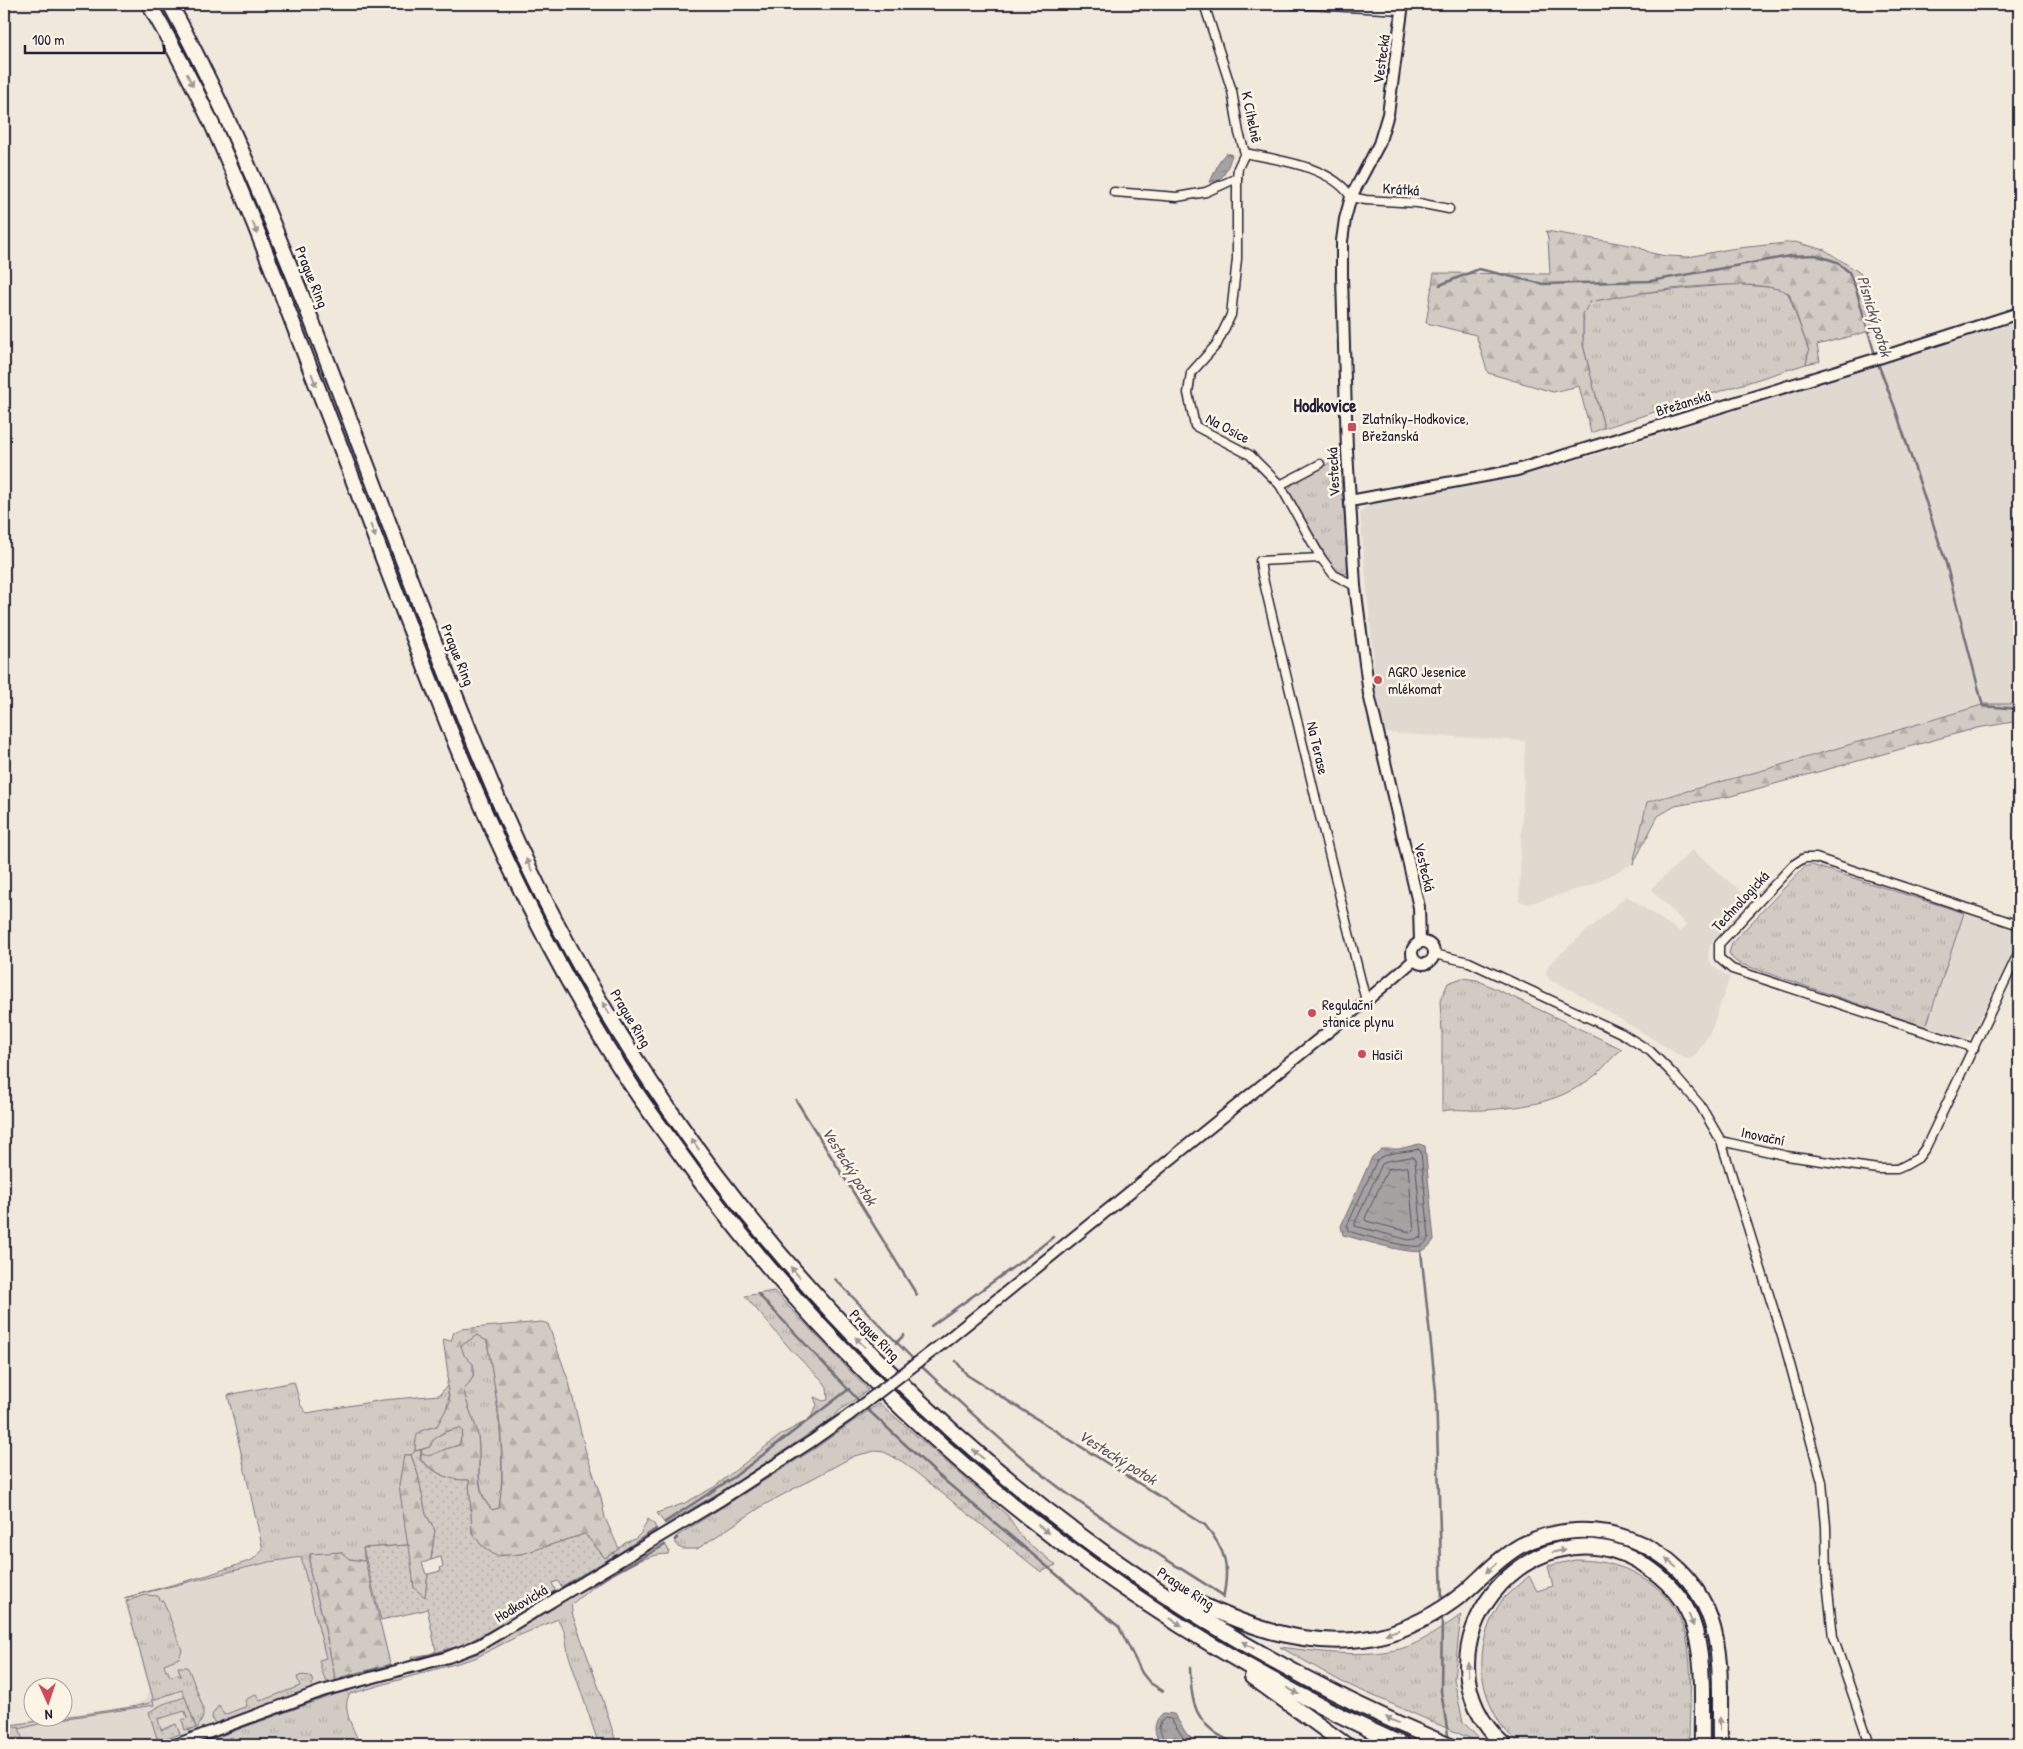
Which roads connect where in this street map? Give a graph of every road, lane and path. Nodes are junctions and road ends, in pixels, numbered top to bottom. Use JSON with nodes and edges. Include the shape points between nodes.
{"nodes":[{"id":1,"x":149,"y":4,"type":"edge"},
{"id":2,"x":170,"y":4,"type":"edge"},
{"id":3,"x":1204,"y":4,"type":"edge"},
{"id":4,"x":1292,"y":4,"type":"edge"},
{"id":5,"x":1402,"y":7,"type":"edge"},
{"id":6,"x":1245,"y":153,"type":"junction"},
{"id":7,"x":1237,"y":178,"type":"junction"},
{"id":8,"x":1114,"y":192,"type":"dead end"},
{"id":9,"x":1351,"y":197,"type":"junction"},
{"id":10,"x":1449,"y":209,"type":"dead end"},
{"id":11,"x":2019,"y":313,"type":"edge"},
{"id":12,"x":1320,"y":464,"type":"dead end"},
{"id":13,"x":1280,"y":485,"type":"junction"},
{"id":14,"x":1350,"y":501,"type":"junction"},
{"id":15,"x":1321,"y":558,"type":"junction"},
{"id":16,"x":1355,"y":586,"type":"junction"},
{"id":17,"x":2019,"y":925,"type":"edge"},
{"id":18,"x":1420,"y":942,"type":"junction"},
{"id":19,"x":2019,"y":952,"type":"edge"},
{"id":20,"x":1434,"y":954,"type":"junction"},
{"id":21,"x":1414,"y":960,"type":"junction"},
{"id":22,"x":1366,"y":1001,"type":"junction"},
{"id":23,"x":1974,"y":1048,"type":"junction"},
{"id":24,"x":1721,"y":1141,"type":"junction"},
{"id":25,"x":1128,"y":1570,"type":"junction"},
{"id":26,"x":1206,"y":1641,"type":"junction"},
{"id":27,"x":1442,"y":1743,"type":"edge"},
{"id":28,"x":175,"y":1745,"type":"edge"},
{"id":29,"x":1346,"y":1745,"type":"edge"},
{"id":30,"x":1403,"y":1745,"type":"edge"},
{"id":31,"x":1504,"y":1745,"type":"edge"},
{"id":32,"x":1702,"y":1745,"type":"edge"},
{"id":33,"x":1720,"y":1745,"type":"edge"},
{"id":34,"x":1870,"y":1745,"type":"edge"}],
"edges":[{"from":1,"to":26,"type":"highway","one_way":true,"via":[[204,107],[235,179],[414,639],[490,822],[548,944],[628,1081],[719,1208],[812,1318],[875,1384],[952,1456],[1040,1527],[1118,1584]]},
{"from":25,"to":2,"type":"highway","name":"Prague Ring","one_way":true,"via":[[988,1462],[863,1346],[727,1189],[644,1071],[583,970],[506,817],[252,172],[208,75]]},
{"from":3,"to":6,"type":"street","name":"K Cihelně","via":[[1232,91]]},
{"from":4,"to":5,"type":"street"},
{"from":5,"to":9,"type":"street","name":"Vestecká","via":[[1388,114],[1379,144]]},
{"from":6,"to":7,"type":"street","name":"Na Osice"},
{"from":6,"to":9,"type":"street","name":"K Cihelně","via":[[1295,164],[1330,178],[1347,190]]},
{"from":7,"to":8,"type":"street","via":[[1206,192],[1177,197]]},
{"from":7,"to":13,"type":"street","name":"Na Osice","via":[[1237,259],[1232,315],[1217,344],[1191,373],[1188,393],[1195,426],[1250,455]]},
{"from":9,"to":10,"type":"street","name":"Krátká"},
{"from":9,"to":14,"type":"street","name":"Vestecká","via":[[1342,241]]},
{"from":11,"to":14,"type":"street","name":"Břežanská","via":[[1517,470]]},
{"from":12,"to":13,"type":"street","name":"Vestecká"},
{"from":13,"to":15,"type":"street","name":"Na Osice"},
{"from":14,"to":16,"type":"street","name":"Vestecká"},
{"from":15,"to":16,"type":"street","name":"Na Osice","via":[[1334,575]]},
{"from":15,"to":22,"type":"street","name":"Na Terase","via":[[1260,561]]},
{"from":16,"to":18,"type":"street","name":"Vestecká","via":[[1369,694],[1419,907]]},
{"from":17,"to":23,"type":"street","name":"Technologická","via":[[1824,860],[1804,858],[1793,865],[1719,944],[1719,958],[1732,969]]},
{"from":18,"to":20,"type":"street","via":[[1430,944]]},
{"from":18,"to":21,"type":"street","name":"Vestecká","via":[[1412,949]]},
{"from":19,"to":23,"type":"street","name":"Inovační"},
{"from":20,"to":21,"type":"street","via":[[1426,964]]},
{"from":20,"to":24,"type":"street","name":"Inovační","via":[[1469,962],[1621,1033],[1650,1051],[1700,1105]]},
{"from":21,"to":22,"type":"street"},
{"from":22,"to":28,"type":"street","name":"Hodkovická","bridge":true,"via":[[947,1340],[849,1415],[719,1501],[479,1645],[448,1657],[322,1691]]},
{"from":23,"to":24,"type":"street","name":"Inovační","via":[[1926,1147],[1918,1158],[1897,1169],[1787,1156]]},
{"from":24,"to":34,"type":"street","via":[[1785,1346],[1822,1482],[1833,1637]]},
{"from":27,"to":25,"type":"highway","name":"Prague Ring","one_way":true,"via":[[1370,1710],[1257,1651]]},
{"from":33,"to":25,"type":"highway","one_way":true,"via":[[1718,1666],[1710,1618],[1685,1576],[1667,1559],[1624,1536],[1588,1530],[1540,1537],[1505,1556],[1437,1612],[1401,1629],[1374,1637],[1336,1641],[1297,1638],[1263,1630],[1231,1619]]},
{"from":26,"to":29,"type":"highway"},
{"from":26,"to":30,"type":"highway","one_way":true,"via":[[1310,1700]]},
{"from":31,"to":32,"type":"highway","one_way":true,"via":[[1481,1715],[1469,1684],[1468,1650],[1475,1622],[1493,1592],[1521,1566],[1541,1556],[1583,1548],[1613,1552],[1642,1563],[1666,1582],[1685,1607],[1694,1627],[1700,1658]]}]}
